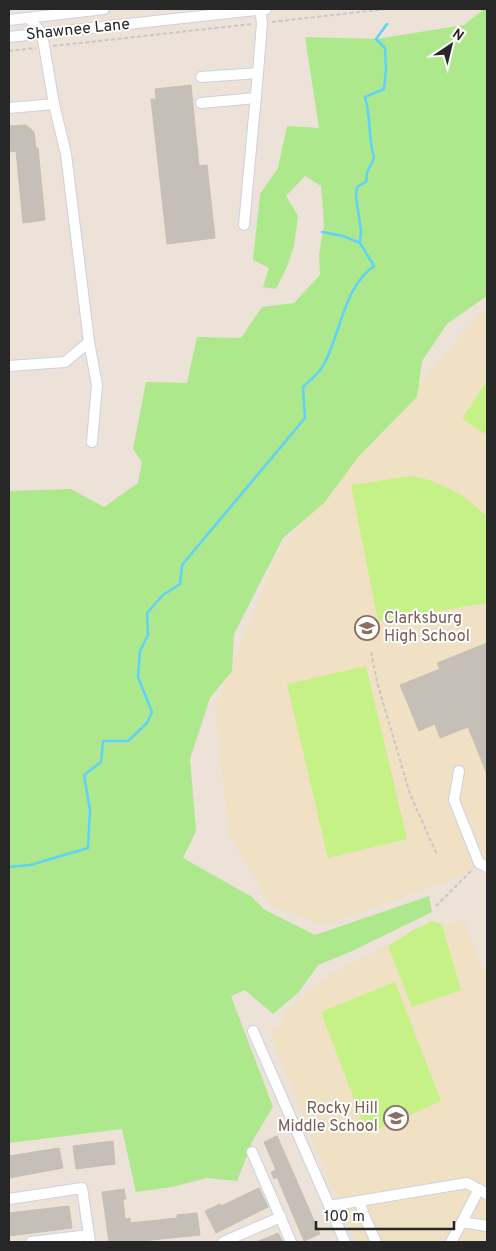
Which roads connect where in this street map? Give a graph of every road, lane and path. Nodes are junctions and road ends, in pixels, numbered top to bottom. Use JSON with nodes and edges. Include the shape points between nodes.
{"nodes":[{"id":1,"x":92,"y":9,"type":"edge"},
{"id":2,"x":104,"y":9,"type":"edge"},
{"id":3,"x":262,"y":9,"type":"edge"},
{"id":4,"x":386,"y":9,"type":"edge"},
{"id":5,"x":28,"y":18,"type":"junction"},
{"id":6,"x":9,"y":20,"type":"edge"},
{"id":7,"x":262,"y":23,"type":"junction"},
{"id":8,"x":42,"y":34,"type":"junction"},
{"id":9,"x":9,"y":37,"type":"edge"},
{"id":10,"x":44,"y":47,"type":"junction"},
{"id":11,"x":9,"y":51,"type":"edge"},
{"id":12,"x":258,"y":73,"type":"junction"},
{"id":13,"x":201,"y":77,"type":"dead end"},
{"id":14,"x":256,"y":98,"type":"junction"},
{"id":15,"x":201,"y":103,"type":"dead end"},
{"id":16,"x":54,"y":104,"type":"junction"},
{"id":17,"x":9,"y":108,"type":"edge"},
{"id":18,"x":244,"y":225,"type":"dead end"},
{"id":19,"x":89,"y":342,"type":"junction"},
{"id":20,"x":9,"y":366,"type":"edge"},
{"id":21,"x":92,"y":442,"type":"dead end"},
{"id":22,"x":370,"y":652,"type":"dead end"},
{"id":23,"x":459,"y":771,"type":"dead end"},
{"id":24,"x":437,"y":855,"type":"dead end"},
{"id":25,"x":483,"y":865,"type":"edge"},
{"id":26,"x":436,"y":906,"type":"dead end"},
{"id":27,"x":253,"y":1031,"type":"dead end"},
{"id":28,"x":252,"y":1152,"type":"dead end"},
{"id":29,"x":483,"y":1191,"type":"edge"},
{"id":30,"x":9,"y":1199,"type":"edge"},
{"id":31,"x":360,"y":1201,"type":"junction"},
{"id":32,"x":329,"y":1206,"type":"junction"},
{"id":33,"x":281,"y":1218,"type":"junction"},
{"id":34,"x":462,"y":1222,"type":"junction"},
{"id":35,"x":487,"y":1226,"type":"edge"},
{"id":36,"x":89,"y":1238,"type":"edge"},
{"id":37,"x":31,"y":1242,"type":"edge"},
{"id":38,"x":223,"y":1242,"type":"edge"},
{"id":39,"x":292,"y":1242,"type":"edge"},
{"id":40,"x":345,"y":1242,"type":"edge"},
{"id":41,"x":376,"y":1242,"type":"edge"},
{"id":42,"x":451,"y":1242,"type":"edge"}],
"edges":[{"from":1,"to":2,"type":"street","name":"Shawnee Lane"},
{"from":1,"to":5,"type":"street","name":"Shawnee Lane"},
{"from":3,"to":7,"type":"street"},
{"from":3,"to":8,"type":"street","name":"Shawnee Lane"},
{"from":4,"to":7,"type":"path"},
{"from":5,"to":6,"type":"street","name":"Shawnee Lane"},
{"from":5,"to":8,"type":"street"},
{"from":7,"to":10,"type":"path"},
{"from":7,"to":12,"type":"street"},
{"from":8,"to":9,"type":"street","name":"Shawnee Lane"},
{"from":8,"to":10,"type":"street"},
{"from":10,"to":11,"type":"path"},
{"from":10,"to":16,"type":"street"},
{"from":12,"to":13,"type":"street"},
{"from":12,"to":14,"type":"street"},
{"from":14,"to":15,"type":"street"},
{"from":14,"to":18,"type":"street"},
{"from":16,"to":17,"type":"street"},
{"from":16,"to":19,"type":"street","via":[[66,154]]},
{"from":19,"to":20,"type":"street","via":[[65,362]]},
{"from":19,"to":21,"type":"street","via":[[97,385]]},
{"from":22,"to":24,"type":"path","via":[[410,794]]},
{"from":23,"to":25,"type":"street","via":[[454,800]]},
{"from":25,"to":26,"type":"path"},
{"from":27,"to":32,"type":"street"},
{"from":28,"to":33,"type":"street"},
{"from":29,"to":31,"type":"street","via":[[467,1183]]},
{"from":29,"to":34,"type":"street"},
{"from":30,"to":36,"type":"street","via":[[82,1188]]},
{"from":31,"to":32,"type":"street"},
{"from":31,"to":41,"type":"street"},
{"from":32,"to":40,"type":"street"},
{"from":33,"to":38,"type":"street"},
{"from":33,"to":39,"type":"street"},
{"from":34,"to":35,"type":"street"},
{"from":34,"to":42,"type":"street"},
{"from":36,"to":37,"type":"street"}]}
